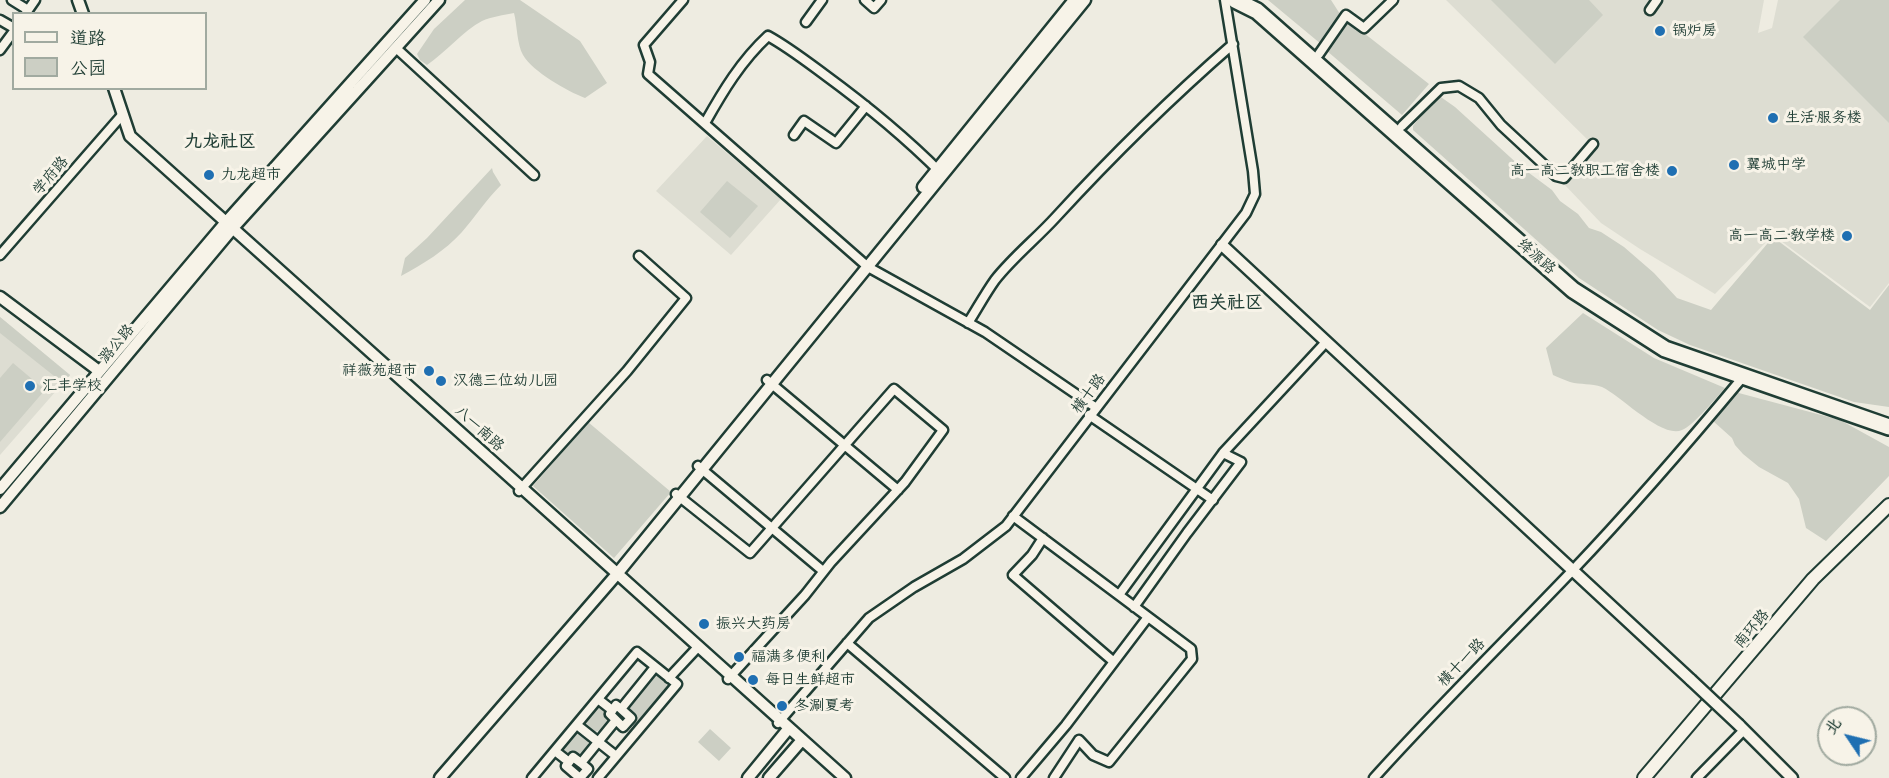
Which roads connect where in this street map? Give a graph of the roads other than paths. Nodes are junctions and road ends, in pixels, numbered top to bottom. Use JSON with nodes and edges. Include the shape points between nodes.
{"nodes":[{"id":1,"x":12,"y":0,"type":"edge"},
{"id":2,"x":35,"y":0,"type":"edge"},
{"id":3,"x":425,"y":0,"type":"edge"},
{"id":4,"x":439,"y":0,"type":"edge"},
{"id":5,"x":683,"y":0,"type":"edge"},
{"id":6,"x":822,"y":0,"type":"edge"},
{"id":7,"x":865,"y":0,"type":"edge"},
{"id":8,"x":881,"y":0,"type":"edge"},
{"id":9,"x":1074,"y":0,"type":"edge"},
{"id":10,"x":1085,"y":0,"type":"edge"},
{"id":11,"x":1225,"y":0,"type":"edge"},
{"id":12,"x":1235,"y":0,"type":"edge"},
{"id":13,"x":1256,"y":0,"type":"edge"},
{"id":14,"x":1392,"y":0,"type":"edge"},
{"id":15,"x":1657,"y":0,"type":"edge"},
{"id":16,"x":1650,"y":10,"type":"dead end"},
{"id":17,"x":27,"y":12,"type":"edge"},
{"id":18,"x":806,"y":22,"type":"dead end"},
{"id":19,"x":12,"y":33,"type":"edge"},
{"id":20,"x":1233,"y":44,"type":"junction"},
{"id":21,"x":396,"y":48,"type":"junction"},
{"id":22,"x":0,"y":50,"type":"edge"},
{"id":23,"x":1320,"y":54,"type":"junction"},
{"id":24,"x":113,"y":90,"type":"edge"},
{"id":25,"x":866,"y":106,"type":"junction"},
{"id":26,"x":121,"y":116,"type":"junction"},
{"id":27,"x":705,"y":123,"type":"junction"},
{"id":28,"x":1402,"y":126,"type":"junction"},
{"id":29,"x":794,"y":135,"type":"dead end"},
{"id":30,"x":1593,"y":144,"type":"dead end"},
{"id":31,"x":940,"y":172,"type":"junction"},
{"id":32,"x":534,"y":175,"type":"dead end"},
{"id":33,"x":228,"y":227,"type":"junction"},
{"id":34,"x":1222,"y":245,"type":"junction"},
{"id":35,"x":0,"y":255,"type":"edge"},
{"id":36,"x":639,"y":256,"type":"dead end"},
{"id":37,"x":865,"y":264,"type":"junction"},
{"id":38,"x":0,"y":297,"type":"edge"},
{"id":39,"x":968,"y":322,"type":"junction"},
{"id":40,"x":1326,"y":342,"type":"junction"},
{"id":41,"x":99,"y":370,"type":"junction"},
{"id":42,"x":1743,"y":377,"type":"junction"},
{"id":43,"x":769,"y":382,"type":"junction"},
{"id":44,"x":1095,"y":407,"type":"junction"},
{"id":45,"x":1089,"y":415,"type":"junction"},
{"id":46,"x":1889,"y":416,"type":"edge"},
{"id":47,"x":1889,"y":427,"type":"edge"},
{"id":48,"x":844,"y":445,"type":"junction"},
{"id":49,"x":1222,"y":453,"type":"junction"},
{"id":50,"x":700,"y":468,"type":"junction"},
{"id":51,"x":0,"y":489,"type":"edge"},
{"id":52,"x":520,"y":489,"type":"junction"},
{"id":53,"x":1196,"y":489,"type":"junction"},
{"id":54,"x":898,"y":490,"type":"junction"},
{"id":55,"x":678,"y":495,"type":"junction"},
{"id":56,"x":1213,"y":500,"type":"junction"},
{"id":57,"x":1889,"y":505,"type":"edge"},
{"id":58,"x":0,"y":507,"type":"edge"},
{"id":59,"x":1013,"y":516,"type":"junction"},
{"id":60,"x":772,"y":528,"type":"junction"},
{"id":61,"x":1043,"y":538,"type":"junction"},
{"id":62,"x":1573,"y":570,"type":"junction"},
{"id":63,"x":823,"y":571,"type":"junction"},
{"id":64,"x":614,"y":573,"type":"junction"},
{"id":65,"x":1119,"y":595,"type":"junction"},
{"id":66,"x":1134,"y":607,"type":"junction"},
{"id":67,"x":1148,"y":618,"type":"junction"},
{"id":68,"x":847,"y":643,"type":"junction"},
{"id":69,"x":697,"y":649,"type":"junction"},
{"id":70,"x":1114,"y":662,"type":"junction"},
{"id":71,"x":655,"y":667,"type":"junction"},
{"id":72,"x":669,"y":678,"type":"junction"},
{"id":73,"x":730,"y":678,"type":"junction"},
{"id":74,"x":598,"y":699,"type":"junction"},
{"id":75,"x":617,"y":710,"type":"junction"},
{"id":76,"x":616,"y":720,"type":"junction"},
{"id":77,"x":779,"y":721,"type":"junction"},
{"id":78,"x":627,"y":722,"type":"junction"},
{"id":79,"x":577,"y":725,"type":"junction"},
{"id":80,"x":1741,"y":728,"type":"junction"},
{"id":81,"x":788,"y":730,"type":"junction"},
{"id":82,"x":638,"y":731,"type":"junction"},
{"id":83,"x":800,"y":741,"type":"junction"},
{"id":84,"x":598,"y":742,"type":"junction"},
{"id":85,"x":555,"y":751,"type":"junction"},
{"id":86,"x":616,"y":756,"type":"junction"},
{"id":87,"x":569,"y":762,"type":"junction"},
{"id":88,"x":581,"y":763,"type":"junction"},
{"id":89,"x":570,"y":775,"type":"edge"},
{"id":90,"x":585,"y":776,"type":"edge"},
{"id":91,"x":433,"y":778,"type":"edge"},
{"id":92,"x":440,"y":778,"type":"edge"},
{"id":93,"x":532,"y":778,"type":"edge"},
{"id":94,"x":598,"y":778,"type":"edge"},
{"id":95,"x":748,"y":778,"type":"edge"},
{"id":96,"x":769,"y":778,"type":"edge"},
{"id":97,"x":842,"y":778,"type":"edge"},
{"id":98,"x":1005,"y":778,"type":"edge"},
{"id":99,"x":1021,"y":778,"type":"edge"},
{"id":100,"x":1054,"y":778,"type":"edge"},
{"id":101,"x":1374,"y":778,"type":"edge"},
{"id":102,"x":1644,"y":778,"type":"edge"},
{"id":103,"x":1697,"y":778,"type":"edge"},
{"id":104,"x":1792,"y":778,"type":"edge"}],
"edges":[{"from":1,"to":17,"type":"street"},
{"from":2,"to":17,"type":"street"},
{"from":3,"to":33,"type":"main road"},
{"from":4,"to":21,"type":"main road"},
{"from":5,"to":27,"type":"street","via":[[645,45],[650,62],[648,74]]},
{"from":6,"to":18,"type":"street"},
{"from":7,"to":8,"type":"street","via":[[874,8]]},
{"from":9,"to":31,"type":"main road"},
{"from":10,"to":31,"type":"main road"},
{"from":11,"to":20,"type":"street","name":"横十路"},
{"from":12,"to":42,"type":"highway","name":"绛源路","via":[[1257,11],[1573,290],[1665,349]]},
{"from":13,"to":23,"type":"highway","name":"绛源路"},
{"from":14,"to":23,"type":"street","via":[[1365,28],[1346,15]]},
{"from":15,"to":16,"type":"street"},
{"from":19,"to":22,"type":"street"},
{"from":20,"to":34,"type":"street","name":"横十路","via":[[1255,194]]},
{"from":20,"to":39,"type":"street","via":[[1182,88],[1027,246],[996,280]]},
{"from":21,"to":32,"type":"street"},
{"from":21,"to":33,"type":"main road"},
{"from":23,"to":28,"type":"highway","name":"绛源路"},
{"from":24,"to":26,"type":"main road","name":"八一南路"},
{"from":25,"to":27,"type":"street","via":[[768,36],[729,81]]},
{"from":25,"to":29,"type":"street","via":[[837,143],[804,121]]},
{"from":25,"to":31,"type":"street"},
{"from":26,"to":33,"type":"main road","name":"八一南路","via":[[130,136]]},
{"from":26,"to":35,"type":"street","name":"学府路"},
{"from":27,"to":37,"type":"street"},
{"from":28,"to":30,"type":"street","via":[[1441,88],[1459,86],[1479,98],[1501,125],[1556,176],[1564,178]]},
{"from":28,"to":46,"type":"highway","name":"绛源路","via":[[1579,282],[1669,341]]},
{"from":31,"to":37,"type":"main road"},
{"from":33,"to":41,"type":"main road","name":"潞公路"},
{"from":33,"to":52,"type":"main road","name":"八一南路"},
{"from":33,"to":58,"type":"main road","name":"潞公路"},
{"from":34,"to":40,"type":"main road"},
{"from":34,"to":44,"type":"street","name":"横十路"},
{"from":36,"to":52,"type":"street","via":[[686,298],[627,371]]},
{"from":37,"to":39,"type":"street"},
{"from":37,"to":43,"type":"main road"},
{"from":38,"to":41,"type":"main road"},
{"from":39,"to":44,"type":"street"},
{"from":40,"to":49,"type":"street"},
{"from":40,"to":62,"type":"main road"},
{"from":41,"to":51,"type":"main road","name":"潞公路"},
{"from":42,"to":47,"type":"highway","name":"绛源路"},
{"from":42,"to":62,"type":"street","name":"横十一路"},
{"from":43,"to":48,"type":"street"},
{"from":43,"to":50,"type":"main road"},
{"from":44,"to":45,"type":"street","name":"横十路"},
{"from":45,"to":53,"type":"street"},
{"from":45,"to":59,"type":"street","name":"横十路"},
{"from":48,"to":54,"type":"street"},
{"from":48,"to":54,"type":"street","via":[[894,389],[906,398],[943,430]]},
{"from":48,"to":60,"type":"street"},
{"from":49,"to":53,"type":"street"},
{"from":49,"to":56,"type":"street","via":[[1240,462]]},
{"from":50,"to":55,"type":"main road"},
{"from":50,"to":60,"type":"street"},
{"from":52,"to":64,"type":"main road","name":"八一南路"},
{"from":53,"to":56,"type":"street"},
{"from":53,"to":65,"type":"street"},
{"from":54,"to":63,"type":"street"},
{"from":55,"to":60,"type":"street","via":[[750,553]]},
{"from":55,"to":64,"type":"main road"},
{"from":56,"to":66,"type":"street"},
{"from":57,"to":102,"type":"main road","name":"南环路","via":[[1813,579]]},
{"from":59,"to":61,"type":"street"},
{"from":59,"to":68,"type":"street","name":"横十路","via":[[963,559],[869,618]]},
{"from":60,"to":63,"type":"street"},
{"from":61,"to":65,"type":"street"},
{"from":61,"to":70,"type":"street","via":[[1012,575]]},
{"from":62,"to":80,"type":"main road","bridge":true},
{"from":62,"to":101,"type":"street","name":"横十一路"},
{"from":63,"to":73,"type":"street"},
{"from":64,"to":69,"type":"main road","name":"八一南路"},
{"from":64,"to":91,"type":"main road"},
{"from":64,"to":92,"type":"main road"},
{"from":65,"to":66,"type":"street"},
{"from":66,"to":67,"type":"street"},
{"from":67,"to":70,"type":"street"},
{"from":67,"to":100,"type":"street","via":[[1191,649],[1192,659],[1110,762],[1093,755],[1079,740]]},
{"from":68,"to":77,"type":"street","name":"横十路"},
{"from":68,"to":98,"type":"street"},
{"from":69,"to":72,"type":"street"},
{"from":69,"to":73,"type":"main road","name":"八一南路"},
{"from":70,"to":99,"type":"street"},
{"from":71,"to":72,"type":"street"},
{"from":71,"to":74,"type":"street","via":[[637,652]]},
{"from":71,"to":75,"type":"street"},
{"from":72,"to":82,"type":"street","via":[[677,684]]},
{"from":73,"to":77,"type":"main road","name":"八一南路"},
{"from":74,"to":75,"type":"street"},
{"from":74,"to":79,"type":"street"},
{"from":75,"to":76,"type":"street","via":[[610,714]]},
{"from":75,"to":78,"type":"street","via":[[631,718]]},
{"from":76,"to":78,"type":"street","via":[[623,727]]},
{"from":76,"to":84,"type":"street"},
{"from":77,"to":81,"type":"main road","name":"八一南路"},
{"from":78,"to":82,"type":"street"},
{"from":79,"to":84,"type":"street"},
{"from":79,"to":85,"type":"street"},
{"from":80,"to":103,"type":"street"},
{"from":80,"to":104,"type":"main road"},
{"from":81,"to":83,"type":"main road","name":"八一南路"},
{"from":81,"to":95,"type":"main road"},
{"from":82,"to":86,"type":"street"},
{"from":83,"to":96,"type":"main road"},
{"from":83,"to":97,"type":"main road","name":"八一南路"},
{"from":84,"to":86,"type":"street"},
{"from":84,"to":88,"type":"street"},
{"from":85,"to":87,"type":"street"},
{"from":85,"to":93,"type":"street"},
{"from":86,"to":94,"type":"street"},
{"from":87,"to":88,"type":"street","via":[[573,757]]},
{"from":87,"to":89,"type":"street","via":[[566,766]]},
{"from":88,"to":90,"type":"street","via":[[588,769]]},
{"from":89,"to":90,"type":"street"}]}
